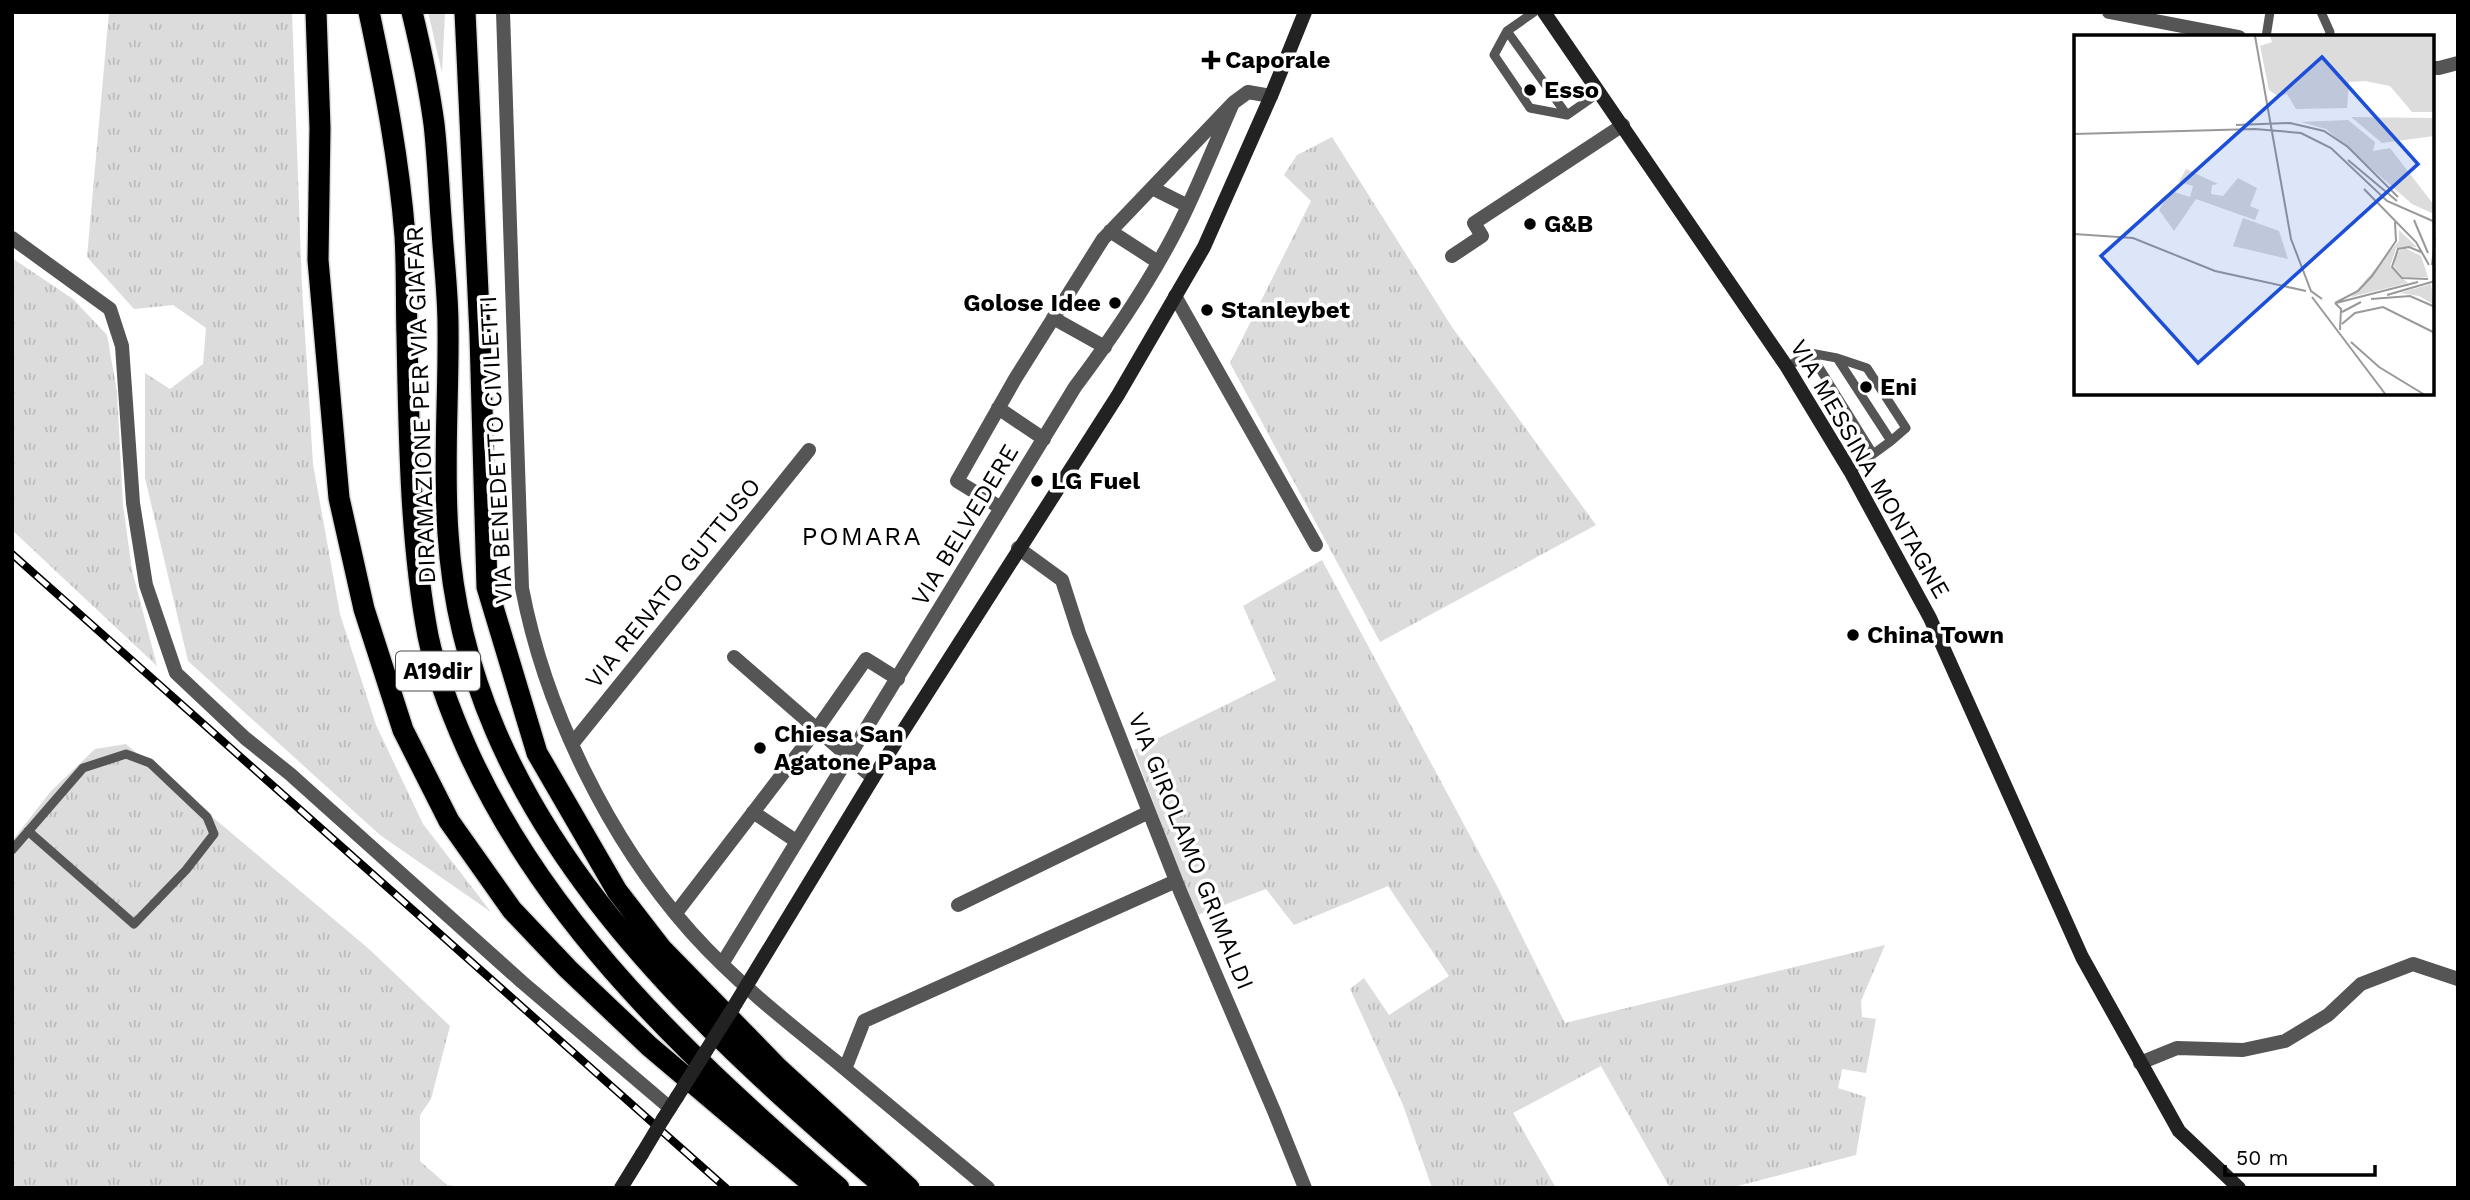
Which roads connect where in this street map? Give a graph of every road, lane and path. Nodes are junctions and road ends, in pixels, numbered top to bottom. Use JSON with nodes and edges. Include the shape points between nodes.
{"nodes":[{"id":1,"x":316,"y":12,"type":"edge"},
{"id":2,"x":369,"y":12,"type":"edge"},
{"id":3,"x":412,"y":12,"type":"edge"},
{"id":4,"x":465,"y":12,"type":"edge"},
{"id":5,"x":503,"y":12,"type":"edge"},
{"id":6,"x":1305,"y":12,"type":"edge"},
{"id":7,"x":1534,"y":12,"type":"edge"},
{"id":8,"x":1544,"y":12,"type":"edge"},
{"id":9,"x":2109,"y":12,"type":"edge"},
{"id":10,"x":2270,"y":12,"type":"edge"},
{"id":11,"x":2321,"y":12,"type":"edge"},
{"id":12,"x":1507,"y":31,"type":"junction"},
{"id":13,"x":2229,"y":35,"type":"edge"},
{"id":14,"x":2266,"y":35,"type":"edge"},
{"id":15,"x":2329,"y":35,"type":"edge"},
{"id":16,"x":2458,"y":63,"type":"edge"},
{"id":17,"x":2435,"y":68,"type":"edge"},
{"id":18,"x":1600,"y":92,"type":"junction"},
{"id":19,"x":1271,"y":96,"type":"junction"},
{"id":20,"x":1233,"y":103,"type":"junction"},
{"id":21,"x":1567,"y":115,"type":"junction"},
{"id":22,"x":1623,"y":125,"type":"junction"},
{"id":23,"x":1152,"y":188,"type":"junction"},
{"id":24,"x":1188,"y":206,"type":"junction"},
{"id":25,"x":1110,"y":231,"type":"junction"},
{"id":26,"x":12,"y":238,"type":"edge"},
{"id":27,"x":1451,"y":256,"type":"dead end"},
{"id":28,"x":1158,"y":262,"type":"junction"},
{"id":29,"x":1175,"y":296,"type":"junction"},
{"id":30,"x":1053,"y":318,"type":"junction"},
{"id":31,"x":1105,"y":347,"type":"junction"},
{"id":32,"x":1810,"y":353,"type":"junction"},
{"id":33,"x":1837,"y":358,"type":"junction"},
{"id":34,"x":1787,"y":367,"type":"junction"},
{"id":35,"x":998,"y":408,"type":"junction"},
{"id":36,"x":1044,"y":439,"type":"junction"},
{"id":37,"x":1891,"y":441,"type":"junction"},
{"id":38,"x":808,"y":450,"type":"dead end"},
{"id":39,"x":1873,"y":454,"type":"junction"},
{"id":40,"x":1850,"y":471,"type":"junction"},
{"id":41,"x":1001,"y":508,"type":"junction"},
{"id":42,"x":1316,"y":545,"type":"dead end"},
{"id":43,"x":1018,"y":548,"type":"junction"},
{"id":44,"x":734,"y":657,"type":"dead end"},
{"id":45,"x":898,"y":679,"type":"junction"},
{"id":46,"x":817,"y":729,"type":"junction"},
{"id":47,"x":572,"y":744,"type":"junction"},
{"id":48,"x":850,"y":758,"type":"junction"},
{"id":49,"x":873,"y":778,"type":"junction"},
{"id":50,"x":753,"y":811,"type":"junction"},
{"id":51,"x":1149,"y":812,"type":"junction"},
{"id":52,"x":29,"y":831,"type":"junction"},
{"id":53,"x":796,"y":841,"type":"junction"},
{"id":54,"x":12,"y":850,"type":"edge"},
{"id":55,"x":1175,"y":881,"type":"junction"},
{"id":56,"x":958,"y":905,"type":"dead end"},
{"id":57,"x":676,"y":913,"type":"junction"},
{"id":58,"x":722,"y":964,"type":"junction"},
{"id":59,"x":2458,"y":979,"type":"edge"},
{"id":60,"x":746,"y":988,"type":"junction"},
{"id":61,"x":2140,"y":1063,"type":"junction"},
{"id":62,"x":845,"y":1069,"type":"junction"},
{"id":63,"x":670,"y":1108,"type":"junction"},
{"id":64,"x":621,"y":1188,"type":"edge"},
{"id":65,"x":817,"y":1188,"type":"edge"},
{"id":66,"x":839,"y":1188,"type":"edge"},
{"id":67,"x":886,"y":1188,"type":"edge"},
{"id":68,"x":909,"y":1188,"type":"edge"},
{"id":69,"x":988,"y":1188,"type":"edge"},
{"id":70,"x":1305,"y":1188,"type":"edge"},
{"id":71,"x":2239,"y":1188,"type":"edge"}],
"edges":[{"from":1,"to":65,"type":"highway","via":[[318,260],[339,498],[364,609],[403,730],[449,821],[512,910],[649,1046]]},
{"from":2,"to":66,"type":"highway","name":"DIRAMAZIONE PER VIA GIAFAR","number":"A19dir","via":[[391,120],[405,238],[416,549],[428,638],[451,714],[485,791],[530,865],[585,939],[662,1024]]},
{"from":3,"to":67,"type":"highway","name":"DIRAMAZIONE PER VIA GIAFAR","number":"A19dir","via":[[434,125],[447,307],[447,531],[453,587],[464,644],[492,722],[516,777],[556,845],[635,949],[815,1127]]},
{"from":4,"to":68,"type":"highway","via":[[487,587],[537,753],[617,891],[661,948],[788,1078]]},
{"from":5,"to":47,"type":"street","name":"VIA BENEDETTO CIVILETTI","via":[[522,588],[540,662]]},
{"from":6,"to":19,"type":"street"},
{"from":7,"to":12,"type":"lane"},
{"from":8,"to":18,"type":"street","name":"VIA MESSINA MONTAGNE"},
{"from":9,"to":13,"type":"street"},
{"from":10,"to":14,"type":"lane"},
{"from":11,"to":15,"type":"lane"},
{"from":12,"to":21,"type":"lane"},
{"from":12,"to":21,"type":"lane","via":[[1494,55],[1530,108]]},
{"from":16,"to":17,"type":"street"},
{"from":18,"to":21,"type":"lane"},
{"from":18,"to":22,"type":"street","name":"VIA MESSINA MONTAGNE"},
{"from":19,"to":20,"type":"street","via":[[1248,92]]},
{"from":19,"to":29,"type":"street","via":[[1204,247]]},
{"from":20,"to":23,"type":"street"},
{"from":20,"to":24,"type":"street","name":"VIA BELVEDERE"},
{"from":22,"to":27,"type":"street","via":[[1474,223],[1482,236]]},
{"from":22,"to":34,"type":"street","name":"VIA MESSINA MONTAGNE"},
{"from":23,"to":24,"type":"street"},
{"from":23,"to":25,"type":"street"},
{"from":24,"to":28,"type":"street","name":"VIA BELVEDERE"},
{"from":25,"to":28,"type":"street"},
{"from":25,"to":30,"type":"street"},
{"from":26,"to":63,"type":"street","via":[[110,309],[122,346],[133,503],[146,585],[176,673],[502,965]]},
{"from":28,"to":31,"type":"street","name":"VIA BELVEDERE"},
{"from":29,"to":42,"type":"street"},
{"from":29,"to":43,"type":"street","via":[[1118,395]]},
{"from":30,"to":31,"type":"street"},
{"from":30,"to":35,"type":"street"},
{"from":31,"to":36,"type":"street","name":"VIA BELVEDERE"},
{"from":32,"to":33,"type":"lane"},
{"from":32,"to":34,"type":"lane"},
{"from":32,"to":39,"type":"lane"},
{"from":33,"to":37,"type":"lane"},
{"from":33,"to":37,"type":"lane","via":[[1867,368],[1906,428]]},
{"from":34,"to":40,"type":"street","name":"VIA MESSINA MONTAGNE"},
{"from":35,"to":36,"type":"street"},
{"from":35,"to":41,"type":"street","via":[[957,481]]},
{"from":36,"to":41,"type":"street","name":"VIA BELVEDERE"},
{"from":37,"to":39,"type":"lane"},
{"from":38,"to":47,"type":"street","name":"VIA RENATO GUTTUSO"},
{"from":39,"to":40,"type":"lane"},
{"from":40,"to":61,"type":"street","name":"VIA MESSINA MONTAGNE","via":[[1930,618],[2082,957]]},
{"from":41,"to":45,"type":"street","name":"VIA BELVEDERE"},
{"from":43,"to":49,"type":"street"},
{"from":43,"to":51,"type":"street","name":"VIA GIROLAMO GRIMALDI","via":[[1062,580]]},
{"from":44,"to":46,"type":"street"},
{"from":45,"to":46,"type":"street","via":[[866,659]]},
{"from":45,"to":48,"type":"street","name":"VIA BELVEDERE"},
{"from":46,"to":48,"type":"street"},
{"from":46,"to":50,"type":"street"},
{"from":47,"to":57,"type":"street","name":"VIA BENEDETTO CIVILETTI","via":[[632,857]]},
{"from":48,"to":49,"type":"street"},
{"from":48,"to":53,"type":"street","name":"VIA BELVEDERE"},
{"from":49,"to":60,"type":"street"},
{"from":50,"to":53,"type":"street"},
{"from":50,"to":57,"type":"street"},
{"from":51,"to":55,"type":"street","name":"VIA GIROLAMO GRIMALDI"},
{"from":51,"to":56,"type":"street"},
{"from":52,"to":52,"type":"lane","via":[[83,768],[127,754],[150,763],[207,817],[215,834],[134,924]]},
{"from":52,"to":54,"type":"lane"},
{"from":53,"to":58,"type":"street","name":"VIA BELVEDERE"},
{"from":55,"to":62,"type":"street","via":[[864,1021]]},
{"from":55,"to":70,"type":"street","name":"VIA GIROLAMO GRIMALDI"},
{"from":57,"to":58,"type":"street","name":"VIA BENEDETTO CIVILETTI"},
{"from":58,"to":60,"type":"street","name":"VIA BENEDETTO CIVILETTI"},
{"from":59,"to":61,"type":"street","via":[[2413,964],[2361,984],[2328,1015],[2285,1041],[2243,1050],[2177,1048]]},
{"from":60,"to":62,"type":"street","name":"VIA BENEDETTO CIVILETTI"},
{"from":60,"to":63,"type":"street","bridge":true},
{"from":61,"to":71,"type":"street","name":"VIA MESSINA MONTAGNE","via":[[2179,1130]]},
{"from":62,"to":69,"type":"street","name":"VIA BENEDETTO CIVILETTI"},
{"from":63,"to":64,"type":"street","bridge":true}]}
